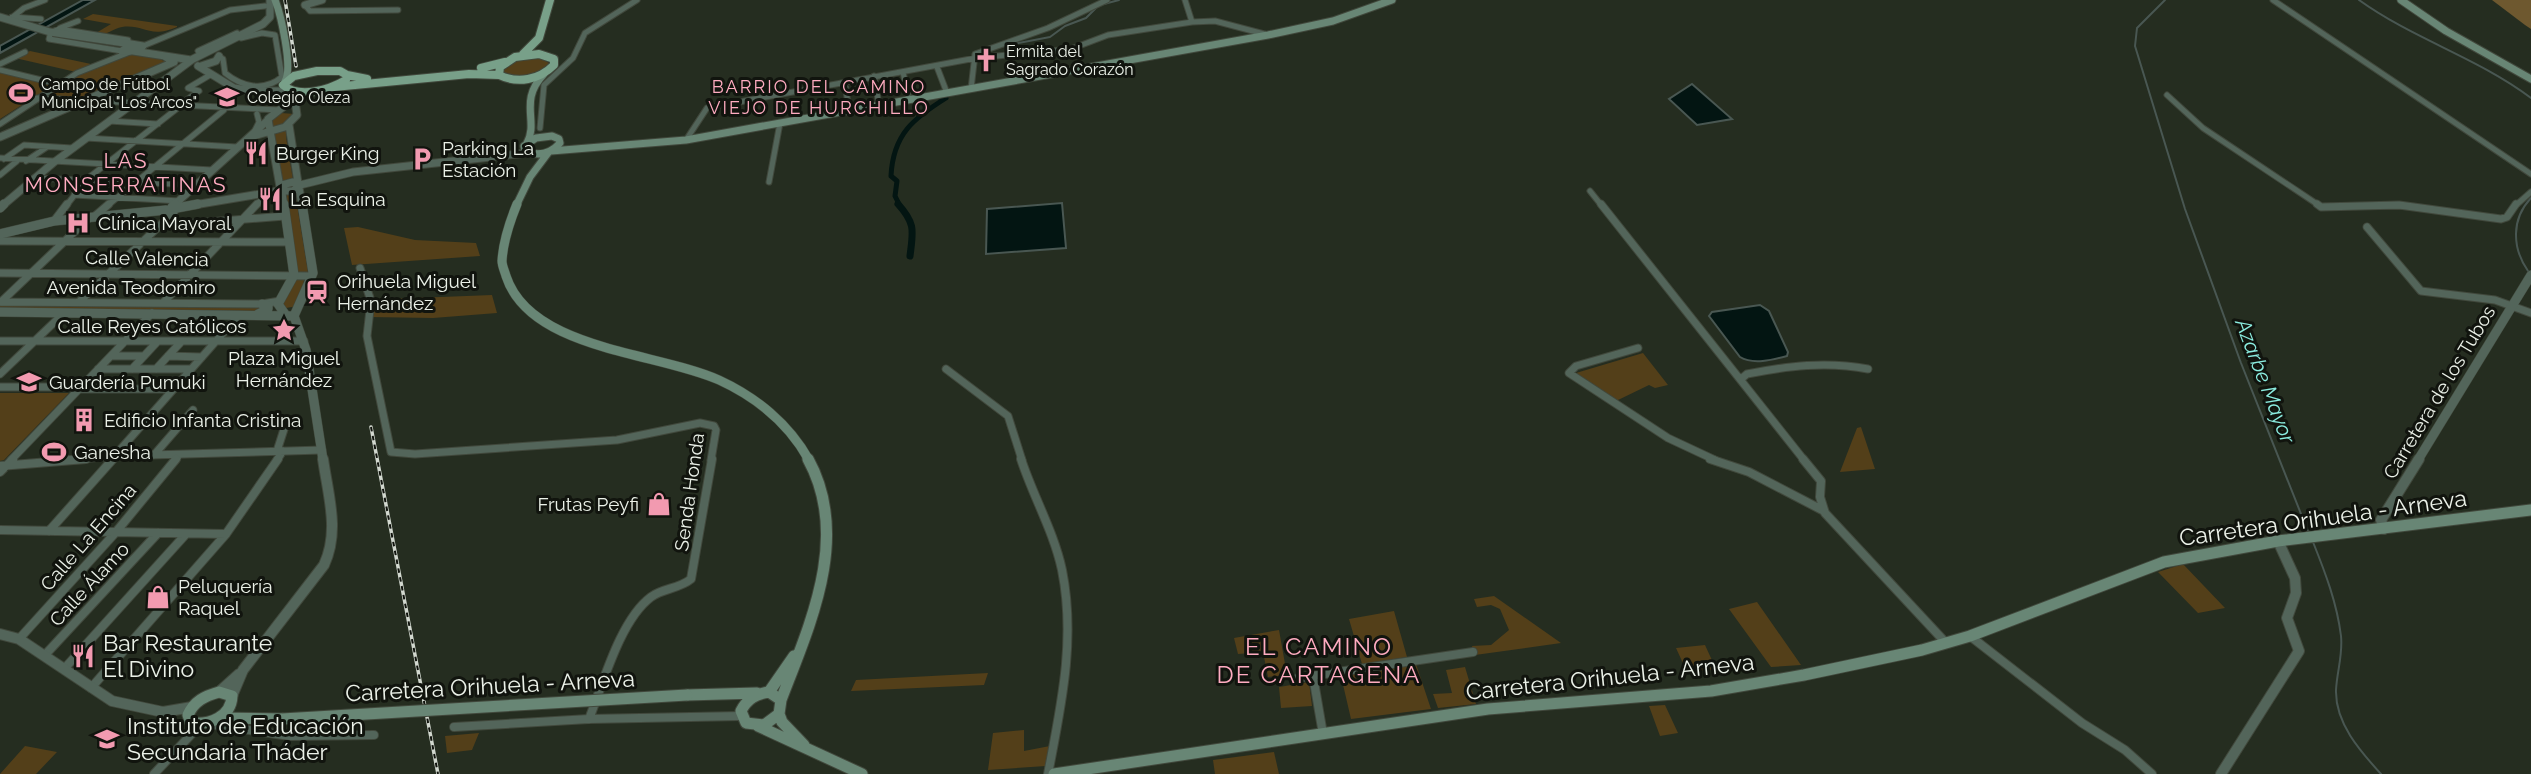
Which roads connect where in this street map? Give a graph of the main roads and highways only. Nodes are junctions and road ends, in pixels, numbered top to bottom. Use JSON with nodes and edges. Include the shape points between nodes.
{"nodes":[{"id":1,"x":550,"y":0,"type":"edge"},
{"id":2,"x":1392,"y":0,"type":"edge"},
{"id":3,"x":2401,"y":0,"type":"edge"},
{"id":4,"x":271,"y":2,"type":"edge"},
{"id":5,"x":541,"y":35,"type":"junction"},
{"id":6,"x":547,"y":54,"type":"junction"},
{"id":7,"x":521,"y":56,"type":"junction"},
{"id":8,"x":505,"y":62,"type":"junction"},
{"id":9,"x":288,"y":68,"type":"junction"},
{"id":10,"x":546,"y":72,"type":"junction"},
{"id":11,"x":306,"y":73,"type":"junction"},
{"id":12,"x":347,"y":75,"type":"junction"},
{"id":13,"x":499,"y":75,"type":"junction"},
{"id":14,"x":2531,"y":79,"type":"edge"},
{"id":15,"x":514,"y":80,"type":"junction"},
{"id":16,"x":284,"y":82,"type":"junction"},
{"id":17,"x":334,"y":87,"type":"junction"},
{"id":18,"x":531,"y":90,"type":"junction"},
{"id":19,"x":530,"y":113,"type":"junction"},
{"id":20,"x":556,"y":138,"type":"junction"},
{"id":21,"x":592,"y":148,"type":"junction"},
{"id":22,"x":527,"y":149,"type":"junction"},
{"id":23,"x":550,"y":152,"type":"junction"},
{"id":24,"x":526,"y":182,"type":"junction"},
{"id":25,"x":2531,"y":510,"type":"edge"},
{"id":26,"x":802,"y":644,"type":"junction"},
{"id":27,"x":766,"y":693,"type":"junction"},
{"id":28,"x":719,"y":694,"type":"junction"},
{"id":29,"x":232,"y":699,"type":"junction"},
{"id":30,"x":781,"y":700,"type":"junction"},
{"id":31,"x":779,"y":714,"type":"junction"},
{"id":32,"x":219,"y":718,"type":"junction"},
{"id":33,"x":748,"y":718,"type":"junction"},
{"id":34,"x":263,"y":719,"type":"junction"},
{"id":35,"x":806,"y":748,"type":"junction"},
{"id":36,"x":1120,"y":769,"type":"edge"},
{"id":37,"x":862,"y":774,"type":"edge"},
{"id":38,"x":1051,"y":774,"type":"edge"}],
"edges":[{"from":1,"to":5,"type":"main road"},
{"from":2,"to":21,"type":"main road","via":[[1333,22],[1294,30],[686,140]]},
{"from":3,"to":14,"type":"main road"},
{"from":4,"to":9,"type":"main road","via":[[280,12]]},
{"from":5,"to":6,"type":"main road"},
{"from":5,"to":7,"type":"main road","via":[[536,46]]},
{"from":6,"to":7,"type":"main road"},
{"from":6,"to":10,"type":"main road","via":[[555,61]]},
{"from":7,"to":8,"type":"main road"},
{"from":8,"to":12,"type":"main road","via":[[474,70],[376,79]]},
{"from":8,"to":13,"type":"main road"},
{"from":9,"to":11,"type":"main road"},
{"from":9,"to":16,"type":"main road"},
{"from":10,"to":15,"type":"main road"},
{"from":10,"to":18,"type":"main road"},
{"from":11,"to":12,"type":"main road"},
{"from":11,"to":16,"type":"main road"},
{"from":12,"to":17,"type":"main road"},
{"from":13,"to":15,"type":"main road"},
{"from":13,"to":17,"type":"main road"},
{"from":15,"to":18,"type":"main road"},
{"from":16,"to":17,"type":"main road","via":[[283,87],[291,91]]},
{"from":18,"to":19,"type":"main road"},
{"from":19,"to":20,"type":"main road","via":[[540,128]]},
{"from":19,"to":22,"type":"main road","via":[[532,134]]},
{"from":20,"to":21,"type":"main road"},
{"from":20,"to":22,"type":"main road","via":[[542,137]]},
{"from":20,"to":23,"type":"main road","via":[[560,144]]},
{"from":21,"to":23,"type":"main road"},
{"from":22,"to":23,"type":"main road"},
{"from":22,"to":24,"type":"main road"},
{"from":23,"to":24,"type":"main road"},
{"from":24,"to":26,"type":"main road","via":[[501,252],[508,286],[524,307],[542,323],[584,341],[684,366],[741,391],[777,418],[805,453],[820,486],[828,537],[819,598]]},
{"from":25,"to":36,"type":"main road","name":"Carretera Orihuela - Arneva","via":[[2278,541],[2165,562],[1970,636],[1804,675],[1711,691],[1488,709]]},
{"from":26,"to":27,"type":"main road"},
{"from":26,"to":30,"type":"main road"},
{"from":27,"to":28,"type":"main road","name":"Carretera Orihuela - Arneva"},
{"from":27,"to":30,"type":"main road"},
{"from":27,"to":33,"type":"main road","via":[[751,697]]},
{"from":28,"to":33,"type":"main road","name":"Carretera Orihuela - Arneva"},
{"from":28,"to":34,"type":"main road","name":"Carretera Orihuela - Arneva","bridge":true},
{"from":29,"to":32,"type":"main road"},
{"from":29,"to":32,"type":"main road","name":"Carretera Orihuela - Arneva","via":[[219,692],[204,696],[196,719]]},
{"from":29,"to":34,"type":"main road","name":"Carretera Orihuela - Arneva","via":[[244,713]]},
{"from":30,"to":31,"type":"main road"},
{"from":31,"to":33,"type":"main road","via":[[770,722]]},
{"from":31,"to":35,"type":"main road","name":"Carretera Orihuela - Arneva"},
{"from":32,"to":34,"type":"main road","name":"Carretera Orihuela - Arneva"},
{"from":33,"to":35,"type":"main road","name":"Carretera Orihuela - Arneva"},
{"from":35,"to":37,"type":"main road","name":"Carretera Orihuela - Arneva"},
{"from":36,"to":38,"type":"main road","name":"Carretera Orihuela - Arneva"}]}
